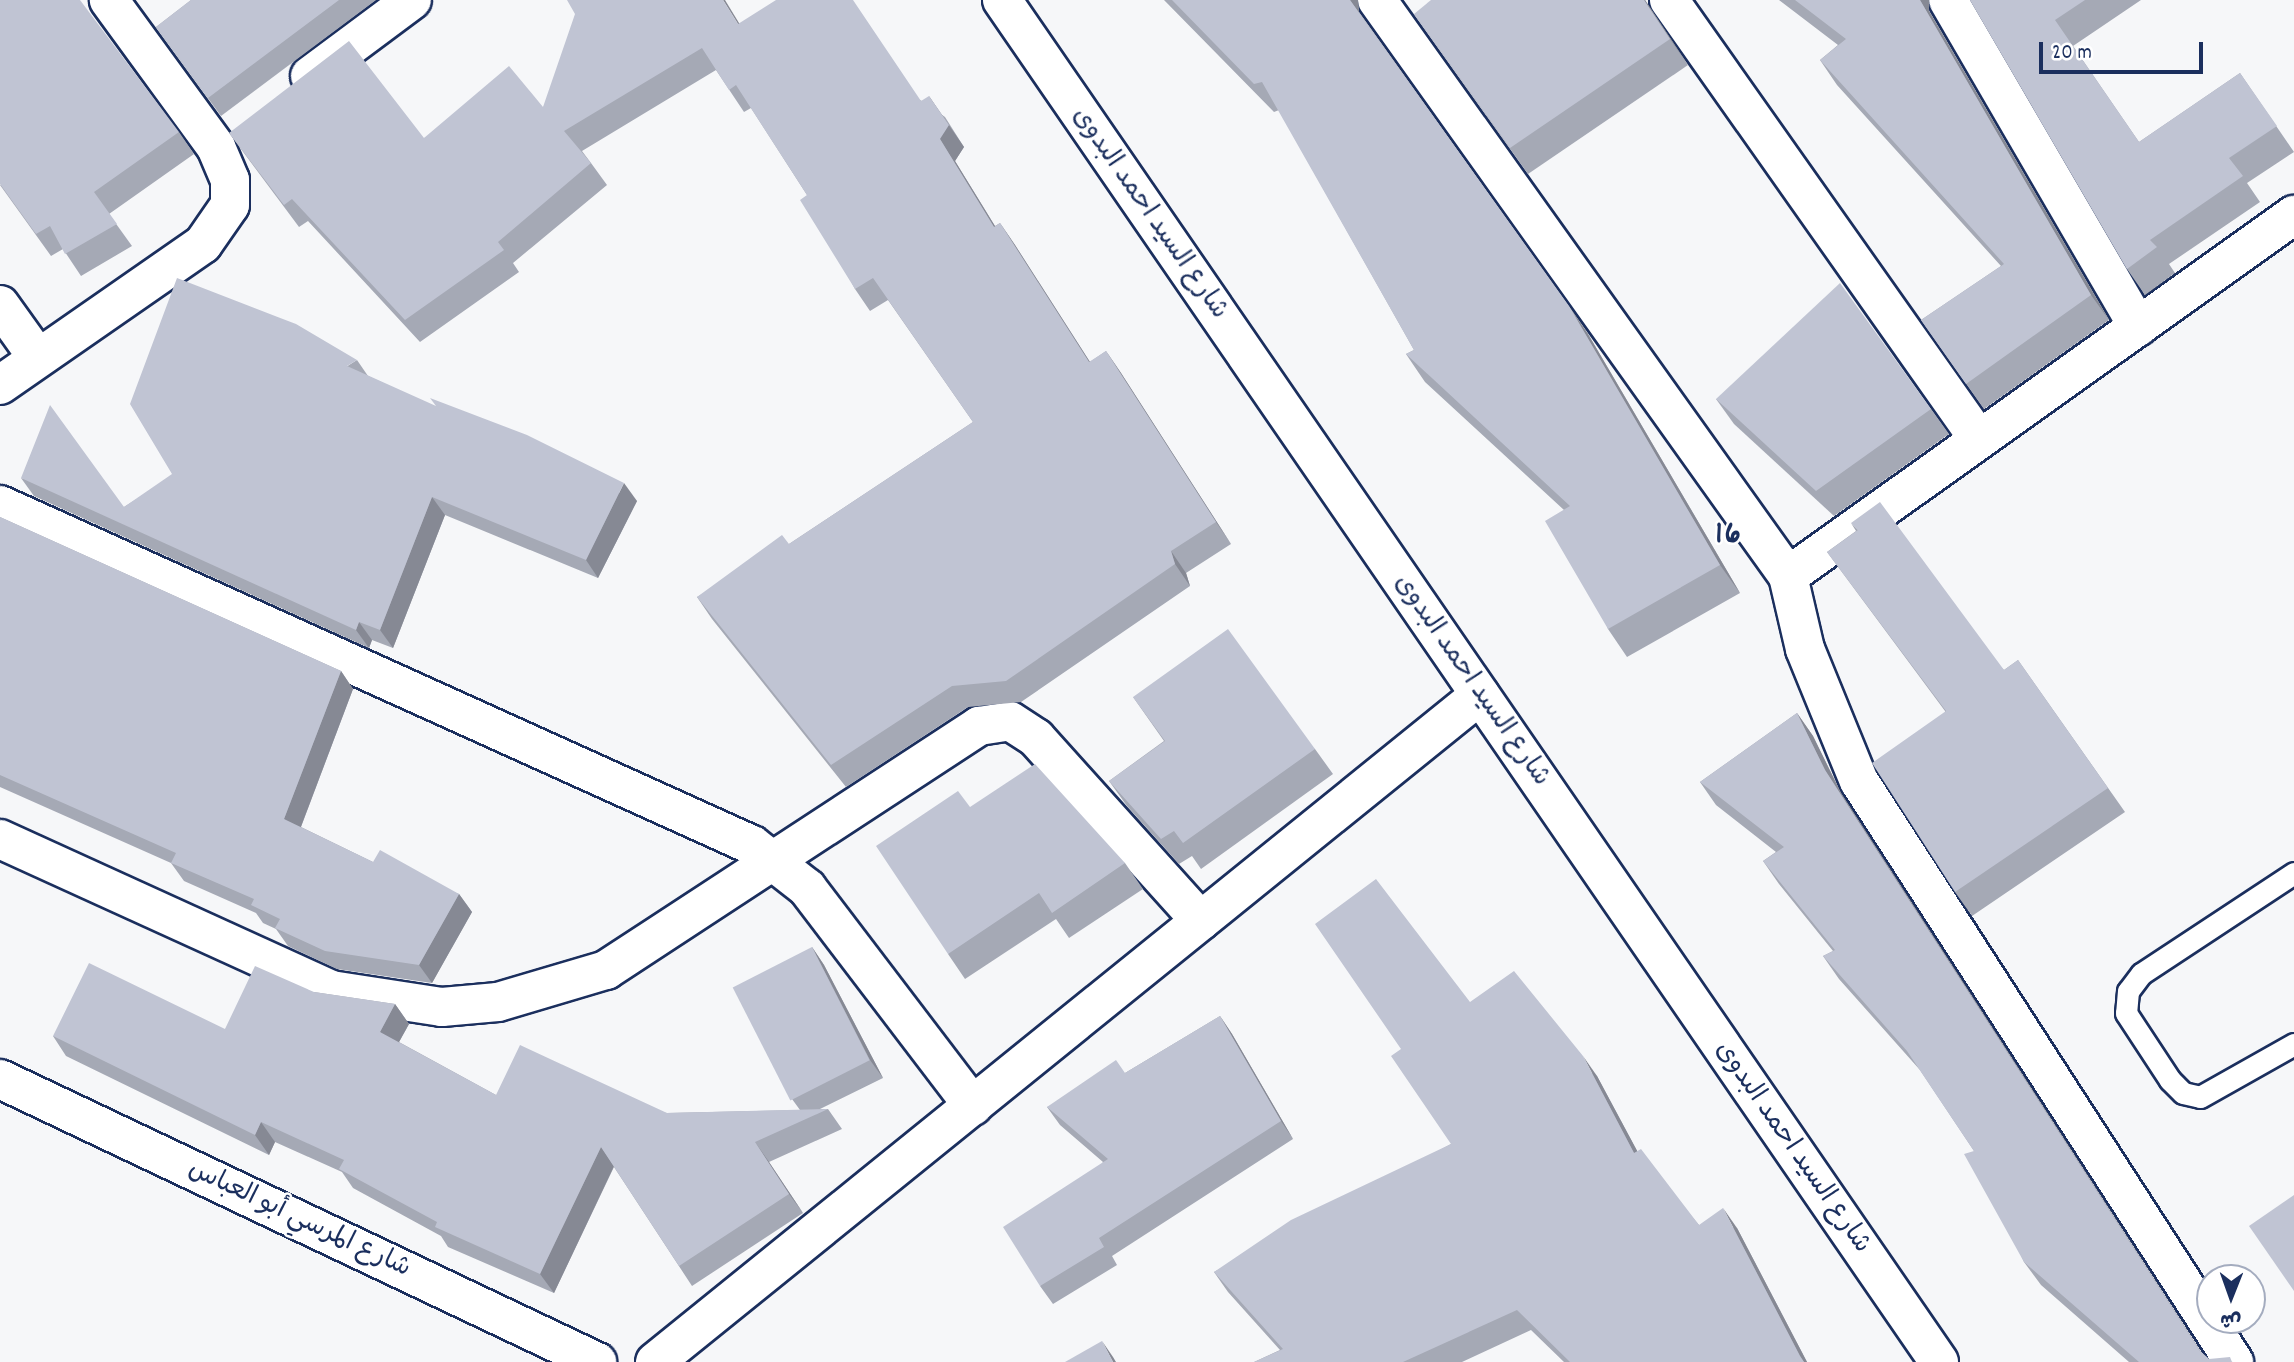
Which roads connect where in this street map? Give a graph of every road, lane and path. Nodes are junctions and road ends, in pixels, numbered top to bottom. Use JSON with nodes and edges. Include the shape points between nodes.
{"nodes":[{"id":1,"x":109,"y":0,"type":"edge"},
{"id":2,"x":412,"y":0,"type":"edge"},
{"id":3,"x":1377,"y":0,"type":"edge"},
{"id":4,"x":1669,"y":0,"type":"edge"},
{"id":5,"x":1948,"y":0,"type":"edge"},
{"id":6,"x":1014,"y":4,"type":"edge"},
{"id":7,"x":282,"y":98,"type":"edge"},
{"id":8,"x":249,"y":122,"type":"edge"},
{"id":9,"x":216,"y":147,"type":"junction"},
{"id":10,"x":2294,"y":215,"type":"edge"},
{"id":11,"x":0,"y":305,"type":"edge"},
{"id":12,"x":2137,"y":327,"type":"junction"},
{"id":13,"x":38,"y":358,"type":"junction"},
{"id":14,"x":0,"y":385,"type":"edge"},
{"id":15,"x":1978,"y":438,"type":"junction"},
{"id":16,"x":0,"y":505,"type":"edge"},
{"id":17,"x":1788,"y":576,"type":"junction"},
{"id":18,"x":1480,"y":695,"type":"junction"},
{"id":19,"x":0,"y":839,"type":"edge"},
{"id":20,"x":775,"y":860,"type":"junction"},
{"id":21,"x":2294,"y":873,"type":"edge"},
{"id":22,"x":1201,"y":921,"type":"junction"},
{"id":23,"x":2294,"y":1044,"type":"edge"},
{"id":24,"x":0,"y":1079,"type":"edge"},
{"id":25,"x":973,"y":1106,"type":"junction"},
{"id":26,"x":597,"y":1362,"type":"edge"},
{"id":27,"x":655,"y":1362,"type":"edge"},
{"id":28,"x":1939,"y":1362,"type":"edge"},
{"id":29,"x":2234,"y":1362,"type":"edge"}],
"edges":[{"from":1,"to":9,"type":"street"},
{"from":2,"to":7,"type":"street"},
{"from":3,"to":17,"type":"street"},
{"from":4,"to":15,"type":"street"},
{"from":5,"to":12,"type":"street"},
{"from":6,"to":18,"type":"street","name":"شارع السيد احمد البدوى"},
{"from":8,"to":9,"type":"street"},
{"from":9,"to":13,"type":"street","via":[[230,180],[230,205],[220,226]]},
{"from":10,"to":12,"type":"street"},
{"from":11,"to":13,"type":"street"},
{"from":12,"to":15,"type":"street"},
{"from":13,"to":14,"type":"street"},
{"from":15,"to":17,"type":"street"},
{"from":16,"to":20,"type":"street"},
{"from":17,"to":29,"type":"street","via":[[1805,649],[1859,782]]},
{"from":18,"to":22,"type":"street"},
{"from":18,"to":28,"type":"street","name":"شارع السيد احمد البدوى"},
{"from":19,"to":20,"type":"street","via":[[331,990],[442,1007],[553,990],[606,970]]},
{"from":20,"to":22,"type":"street","via":[[979,726],[1010,721],[1036,738]]},
{"from":20,"to":25,"type":"street","via":[[807,888]]},
{"from":21,"to":23,"type":"lane","via":[[2141,974],[2127,991],[2126,1013],[2170,1080],[2200,1097]]},
{"from":22,"to":25,"type":"street"},
{"from":24,"to":26,"type":"street","name":"شارع المرسي أبو العباس"},
{"from":25,"to":27,"type":"street"}]}
